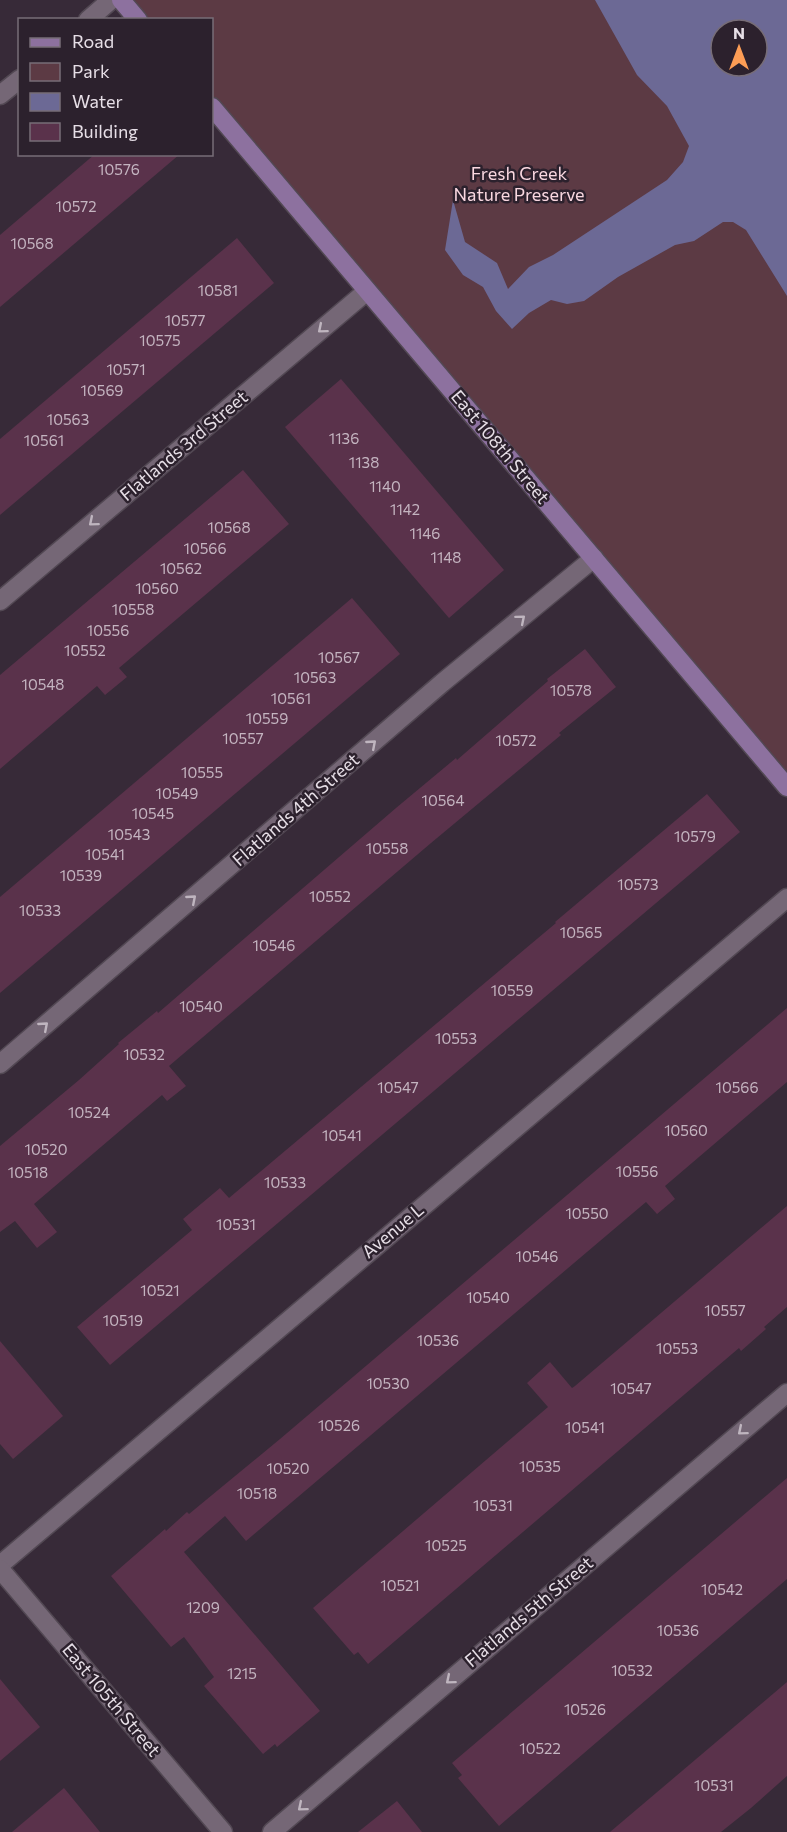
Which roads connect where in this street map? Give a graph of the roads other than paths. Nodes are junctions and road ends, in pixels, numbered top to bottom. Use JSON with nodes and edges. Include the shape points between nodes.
{"nodes":[{"id":1,"x":111,"y":0,"type":"edge"},
{"id":2,"x":121,"y":0,"type":"edge"},
{"id":3,"x":90,"y":18,"type":"edge"},
{"id":4,"x":136,"y":18,"type":"edge"},
{"id":5,"x":18,"y":81,"type":"edge"},
{"id":6,"x":0,"y":95,"type":"edge"},
{"id":7,"x":213,"y":108,"type":"edge"},
{"id":8,"x":367,"y":291,"type":"junction"},
{"id":9,"x":594,"y":558,"type":"junction"},
{"id":10,"x":0,"y":601,"type":"edge"},
{"id":11,"x":787,"y":787,"type":"edge"},
{"id":12,"x":787,"y":898,"type":"edge"},
{"id":13,"x":0,"y":1064,"type":"edge"},
{"id":14,"x":787,"y":1393,"type":"edge"},
{"id":15,"x":0,"y":1567,"type":"edge"},
{"id":16,"x":223,"y":1832,"type":"edge"},
{"id":17,"x":272,"y":1832,"type":"edge"}],
"edges":[{"from":1,"to":3,"type":"street"},
{"from":2,"to":4,"type":"street"},
{"from":5,"to":6,"type":"street"},
{"from":7,"to":8,"type":"street","name":"East 108th Street"},
{"from":8,"to":9,"type":"street","name":"East 108th Street"},
{"from":8,"to":10,"type":"street","name":"Flatlands 3rd Street","one_way":true},
{"from":9,"to":11,"type":"street","name":"East 108th Street"},
{"from":13,"to":9,"type":"street","name":"Flatlands 4th Street","one_way":true,"via":[[442,683]]},
{"from":12,"to":15,"type":"street","name":"Avenue L"},
{"from":14,"to":17,"type":"street","name":"Flatlands 5th Street","one_way":true},
{"from":15,"to":16,"type":"street","name":"East 105th Street"}]}
